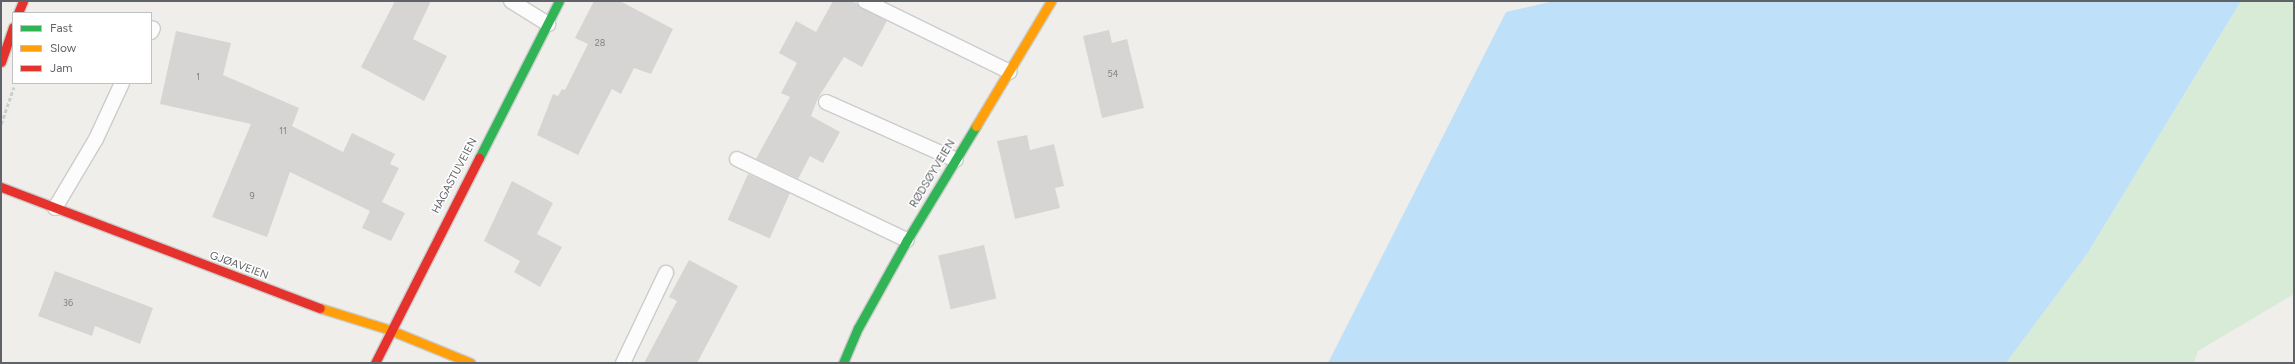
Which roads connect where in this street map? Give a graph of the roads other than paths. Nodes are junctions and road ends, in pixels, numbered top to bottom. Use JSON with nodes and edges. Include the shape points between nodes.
{"nodes":[{"id":1,"x":23,"y":1,"type":"edge"},
{"id":2,"x":511,"y":1,"type":"edge"},
{"id":3,"x":559,"y":1,"type":"edge"},
{"id":4,"x":865,"y":1,"type":"edge"},
{"id":5,"x":1051,"y":1,"type":"edge"},
{"id":6,"x":18,"y":12,"type":"edge"},
{"id":7,"x":548,"y":24,"type":"junction"},
{"id":8,"x":12,"y":31,"type":"edge"},
{"id":9,"x":1,"y":62,"type":"edge"},
{"id":10,"x":1010,"y":72,"type":"junction"},
{"id":11,"x":122,"y":84,"type":"edge"},
{"id":12,"x":826,"y":102,"type":"dead end"},
{"id":13,"x":737,"y":159,"type":"dead end"},
{"id":14,"x":956,"y":160,"type":"junction"},
{"id":15,"x":1,"y":187,"type":"edge"},
{"id":16,"x":56,"y":208,"type":"junction"},
{"id":17,"x":907,"y":240,"type":"junction"},
{"id":18,"x":666,"y":273,"type":"dead end"},
{"id":19,"x":390,"y":330,"type":"junction"},
{"id":20,"x":375,"y":363,"type":"edge"},
{"id":21,"x":471,"y":363,"type":"edge"},
{"id":22,"x":623,"y":363,"type":"edge"},
{"id":23,"x":843,"y":363,"type":"edge"}],
"edges":[{"from":1,"to":6,"type":"street"},
{"from":2,"to":7,"type":"lane"},
{"from":3,"to":7,"type":"street","name":"HAGASTUVEIEN"},
{"from":4,"to":10,"type":"lane"},
{"from":5,"to":10,"type":"street","name":"RØDSØYVEIEN"},
{"from":7,"to":19,"type":"street","name":"HAGASTUVEIEN"},
{"from":8,"to":9,"type":"street"},
{"from":10,"to":14,"type":"street","name":"RØDSØYVEIEN"},
{"from":11,"to":16,"type":"lane","via":[[96,139]]},
{"from":12,"to":14,"type":"lane"},
{"from":13,"to":17,"type":"lane"},
{"from":14,"to":17,"type":"street","name":"RØDSØYVEIEN"},
{"from":15,"to":16,"type":"street","name":"GJØAVEIEN"},
{"from":16,"to":19,"type":"street","name":"GJØAVEIEN","via":[[303,303]]},
{"from":17,"to":23,"type":"street","name":"RØDSØYVEIEN","via":[[858,328]]},
{"from":18,"to":22,"type":"lane"},
{"from":19,"to":20,"type":"street","name":"HAGASTUVEIEN"},
{"from":19,"to":21,"type":"street","name":"GJØAVEIEN"}]}
